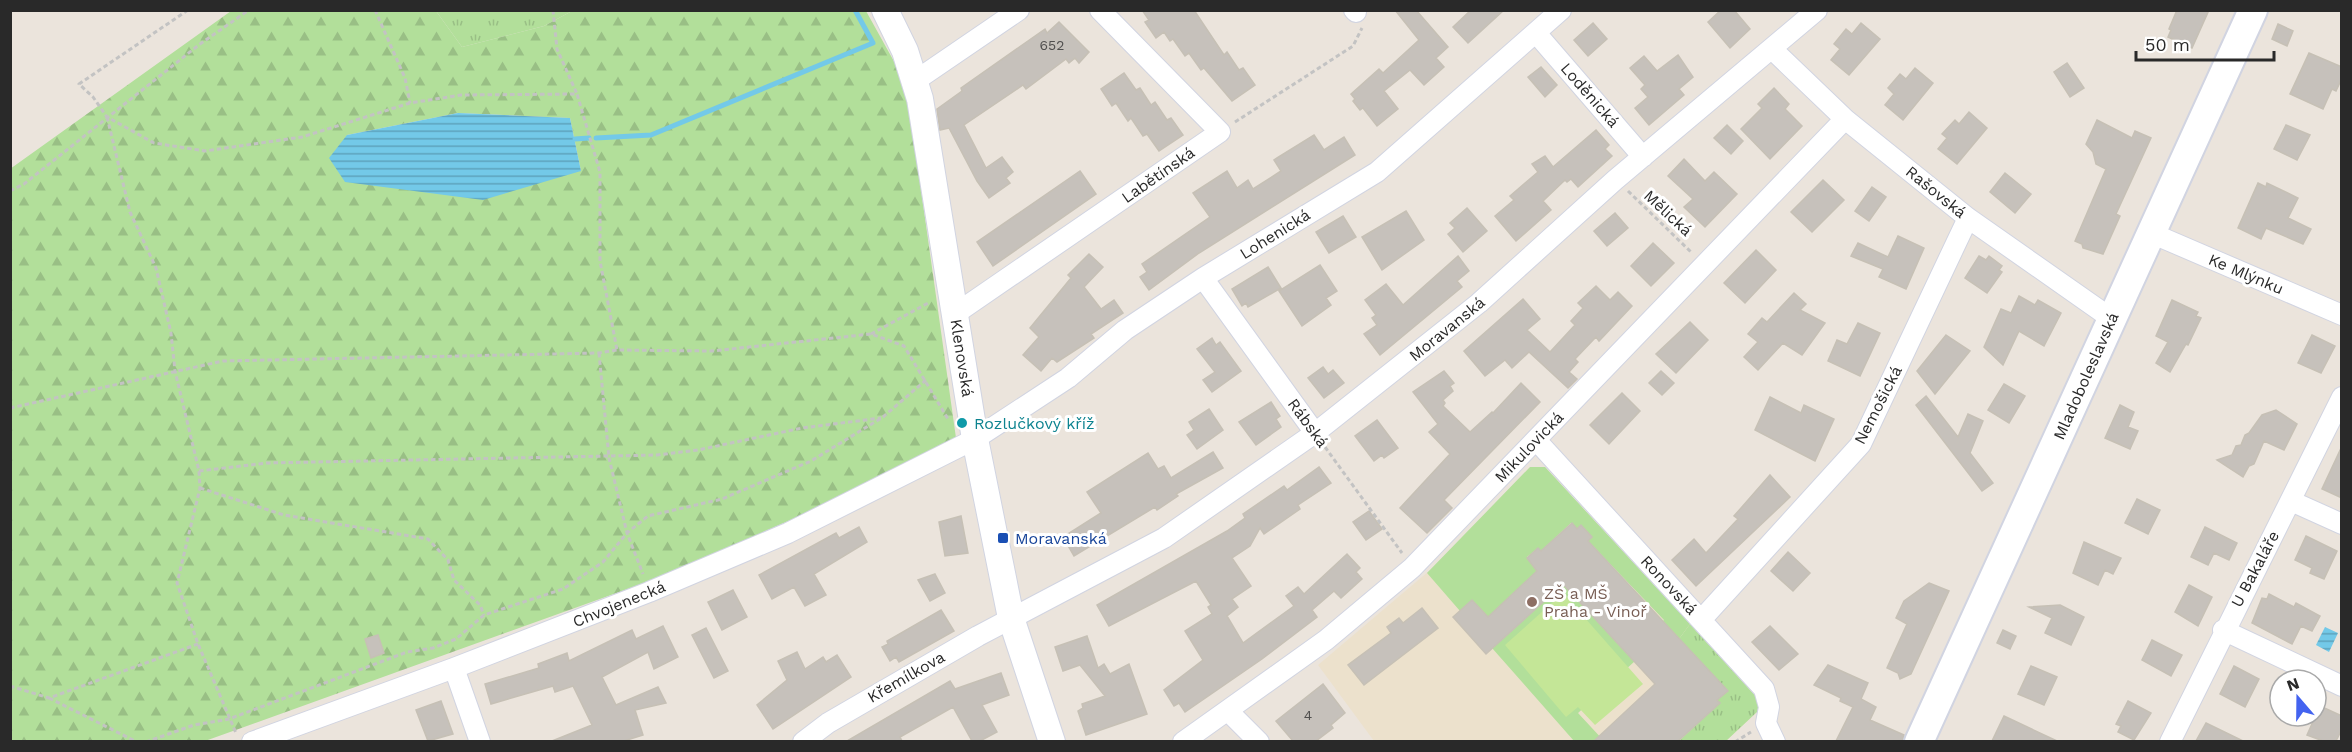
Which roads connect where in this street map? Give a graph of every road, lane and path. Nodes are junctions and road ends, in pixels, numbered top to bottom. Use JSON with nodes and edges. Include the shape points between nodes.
{"nodes":[{"id":1,"x":188,"y":10,"type":"edge"},
{"id":2,"x":249,"y":10,"type":"edge"},
{"id":3,"x":375,"y":10,"type":"edge"},
{"id":4,"x":553,"y":10,"type":"edge"},
{"id":5,"x":885,"y":10,"type":"edge"},
{"id":6,"x":1019,"y":10,"type":"edge"},
{"id":7,"x":1100,"y":10,"type":"edge"},
{"id":8,"x":1561,"y":10,"type":"edge"},
{"id":9,"x":1817,"y":10,"type":"edge"},
{"id":10,"x":2253,"y":10,"type":"edge"},
{"id":11,"x":1355,"y":11,"type":"edge"},
{"id":12,"x":1536,"y":33,"type":"junction"},
{"id":13,"x":1773,"y":50,"type":"junction"},
{"id":14,"x":915,"y":81,"type":"junction"},
{"id":15,"x":578,"y":94,"type":"junction"},
{"id":16,"x":410,"y":103,"type":"junction"},
{"id":17,"x":107,"y":117,"type":"junction"},
{"id":18,"x":1845,"y":119,"type":"junction"},
{"id":19,"x":1220,"y":132,"type":"junction"},
{"id":20,"x":1643,"y":157,"type":"junction"},
{"id":21,"x":1615,"y":180,"type":"junction"},
{"id":22,"x":10,"y":191,"type":"edge"},
{"id":23,"x":1968,"y":218,"type":"junction"},
{"id":24,"x":2151,"y":233,"type":"junction"},
{"id":25,"x":1704,"y":264,"type":"junction"},
{"id":26,"x":1203,"y":278,"type":"junction"},
{"id":27,"x":953,"y":302,"type":"junction"},
{"id":28,"x":2342,"y":315,"type":"edge"},
{"id":29,"x":2112,"y":319,"type":"junction"},
{"id":30,"x":871,"y":334,"type":"junction"},
{"id":31,"x":617,"y":350,"type":"junction"},
{"id":32,"x":599,"y":353,"type":"junction"},
{"id":33,"x":175,"y":371,"type":"junction"},
{"id":34,"x":927,"y":380,"type":"junction"},
{"id":35,"x":2342,"y":397,"type":"edge"},
{"id":36,"x":10,"y":408,"type":"edge"},
{"id":37,"x":883,"y":417,"type":"junction"},
{"id":38,"x":951,"y":424,"type":"dead end"},
{"id":39,"x":1315,"y":433,"type":"junction"},
{"id":40,"x":975,"y":439,"type":"junction"},
{"id":41,"x":1536,"y":440,"type":"junction"},
{"id":42,"x":609,"y":458,"type":"junction"},
{"id":43,"x":200,"y":471,"type":"junction"},
{"id":44,"x":200,"y":488,"type":"junction"},
{"id":45,"x":2291,"y":501,"type":"junction"},
{"id":46,"x":2342,"y":524,"type":"edge"},
{"id":47,"x":627,"y":533,"type":"junction"},
{"id":48,"x":1412,"y":568,"type":"junction"},
{"id":49,"x":649,"y":592,"type":"junction"},
{"id":50,"x":484,"y":615,"type":"junction"},
{"id":51,"x":1011,"y":618,"type":"junction"},
{"id":52,"x":1701,"y":620,"type":"junction"},
{"id":53,"x":2223,"y":630,"type":"junction"},
{"id":54,"x":198,"y":644,"type":"junction"},
{"id":55,"x":454,"y":668,"type":"junction"},
{"id":56,"x":10,"y":686,"type":"edge"},
{"id":57,"x":2342,"y":686,"type":"edge"},
{"id":58,"x":49,"y":698,"type":"junction"},
{"id":59,"x":1228,"y":711,"type":"junction"},
{"id":60,"x":229,"y":719,"type":"junction"},
{"id":61,"x":137,"y":741,"type":"edge"},
{"id":62,"x":146,"y":741,"type":"edge"},
{"id":63,"x":241,"y":741,"type":"edge"},
{"id":64,"x":252,"y":741,"type":"edge"},
{"id":65,"x":480,"y":741,"type":"edge"},
{"id":66,"x":803,"y":741,"type":"edge"},
{"id":67,"x":1052,"y":741,"type":"edge"},
{"id":68,"x":1184,"y":741,"type":"edge"},
{"id":69,"x":1259,"y":741,"type":"edge"},
{"id":70,"x":1775,"y":741,"type":"edge"},
{"id":71,"x":1919,"y":741,"type":"edge"},
{"id":72,"x":2170,"y":741,"type":"edge"}],
"edges":[{"from":1,"to":17,"type":"path","via":[[79,84]]},
{"from":2,"to":17,"type":"path"},
{"from":3,"to":16,"type":"path","via":[[405,78]]},
{"from":4,"to":15,"type":"path","via":[[556,49]]},
{"from":5,"to":14,"type":"street","name":"Klenovská"},
{"from":6,"to":14,"type":"street"},
{"from":7,"to":19,"type":"street"},
{"from":8,"to":12,"type":"street","name":"Lohenická"},
{"from":9,"to":13,"type":"street","name":"Moravanská"},
{"from":10,"to":24,"type":"main road","name":"Mladoboleslavská"},
{"from":11,"to":19,"type":"path","via":[[1363,30],[1353,46]]},
{"from":12,"to":20,"type":"street","name":"Loděnická"},
{"from":12,"to":26,"type":"street","name":"Lohenická","via":[[1377,172]]},
{"from":13,"to":18,"type":"street","name":"Rašovská"},
{"from":13,"to":20,"type":"street","name":"Moravanská"},
{"from":14,"to":27,"type":"street","name":"Klenovská"},
{"from":15,"to":16,"type":"path","via":[[461,95]]},
{"from":15,"to":31,"type":"path","via":[[600,172],[600,261]]},
{"from":16,"to":17,"type":"path","via":[[302,137],[205,151],[154,143]]},
{"from":17,"to":22,"type":"path"},
{"from":17,"to":33,"type":"path","via":[[130,212],[156,268]]},
{"from":18,"to":23,"type":"street","name":"Rašovská"},
{"from":18,"to":25,"type":"street","name":"Mikulovická"},
{"from":19,"to":27,"type":"street","name":"Labětínská"},
{"from":20,"to":21,"type":"street","name":"Moravanská"},
{"from":21,"to":25,"type":"path","name":"Mělická"},
{"from":21,"to":39,"type":"street","name":"Moravanská","via":[[1479,303]]},
{"from":23,"to":29,"type":"street","name":"Rašovská"},
{"from":23,"to":52,"type":"street","name":"Nemošická","via":[[1861,444]]},
{"from":24,"to":28,"type":"street","name":"Ke Mlýnku"},
{"from":24,"to":29,"type":"main road","name":"Mladoboleslavská"},
{"from":25,"to":41,"type":"street","name":"Mikulovická"},
{"from":26,"to":39,"type":"street","name":"Rábská"},
{"from":26,"to":40,"type":"street","name":"Lohenická","via":[[1125,330],[1068,378]]},
{"from":27,"to":30,"type":"path"},
{"from":27,"to":40,"type":"street","name":"Klenovská"},
{"from":29,"to":71,"type":"main road","name":"Mladoboleslavská"},
{"from":30,"to":31,"type":"path","via":[[712,351]]},
{"from":30,"to":34,"type":"path","via":[[904,346]]},
{"from":31,"to":32,"type":"path"},
{"from":32,"to":33,"type":"path","via":[[223,361]]},
{"from":32,"to":42,"type":"path"},
{"from":33,"to":36,"type":"path"},
{"from":33,"to":43,"type":"path"},
{"from":34,"to":37,"type":"path"},
{"from":34,"to":38,"type":"path"},
{"from":35,"to":45,"type":"street","name":"U Bakaláře"},
{"from":37,"to":42,"type":"path","via":[[801,428],[698,450]]},
{"from":37,"to":47,"type":"path","via":[[811,460],[722,499],[648,516]]},
{"from":39,"to":48,"type":"path","name":"Rábská"},
{"from":39,"to":51,"type":"street","name":"Moravanská","via":[[1164,537]]},
{"from":40,"to":49,"type":"street","name":"Chvojenecká","via":[[788,533]]},
{"from":40,"to":51,"type":"street","name":"Klenovská"},
{"from":41,"to":48,"type":"street","name":"Mikulovická"},
{"from":41,"to":52,"type":"street","name":"Ronovská"},
{"from":42,"to":43,"type":"path","via":[[431,458],[278,463]]},
{"from":42,"to":47,"type":"path"},
{"from":43,"to":44,"type":"path"},
{"from":44,"to":50,"type":"path","via":[[284,515],[428,539],[447,560],[454,580],[480,605]]},
{"from":44,"to":54,"type":"path","via":[[177,583]]},
{"from":45,"to":46,"type":"street"},
{"from":45,"to":53,"type":"street","name":"U Bakaláře"},
{"from":47,"to":49,"type":"path"},
{"from":47,"to":50,"type":"path","via":[[603,562],[563,589]]},
{"from":48,"to":59,"type":"street","name":"Mikulovická","via":[[1326,640]]},
{"from":49,"to":55,"type":"street","name":"Chvojenecká"},
{"from":50,"to":60,"type":"path","via":[[456,639],[364,667]]},
{"from":51,"to":66,"type":"street","name":"Křemílkova"},
{"from":51,"to":67,"type":"street","name":"Klenovská"},
{"from":52,"to":70,"type":"street","name":"Ronovská","via":[[1764,689],[1769,707],[1766,723]]},
{"from":53,"to":57,"type":"street"},
{"from":53,"to":72,"type":"street","name":"U Bakaláře"},
{"from":54,"to":58,"type":"path"},
{"from":54,"to":60,"type":"path"},
{"from":55,"to":64,"type":"street","name":"Chvojenecká"},
{"from":55,"to":65,"type":"street"},
{"from":56,"to":58,"type":"path"},
{"from":58,"to":61,"type":"path"},
{"from":59,"to":68,"type":"street","name":"Mikulovická"},
{"from":59,"to":69,"type":"street"},
{"from":60,"to":62,"type":"path","via":[[194,725]]},
{"from":60,"to":63,"type":"path"}]}
